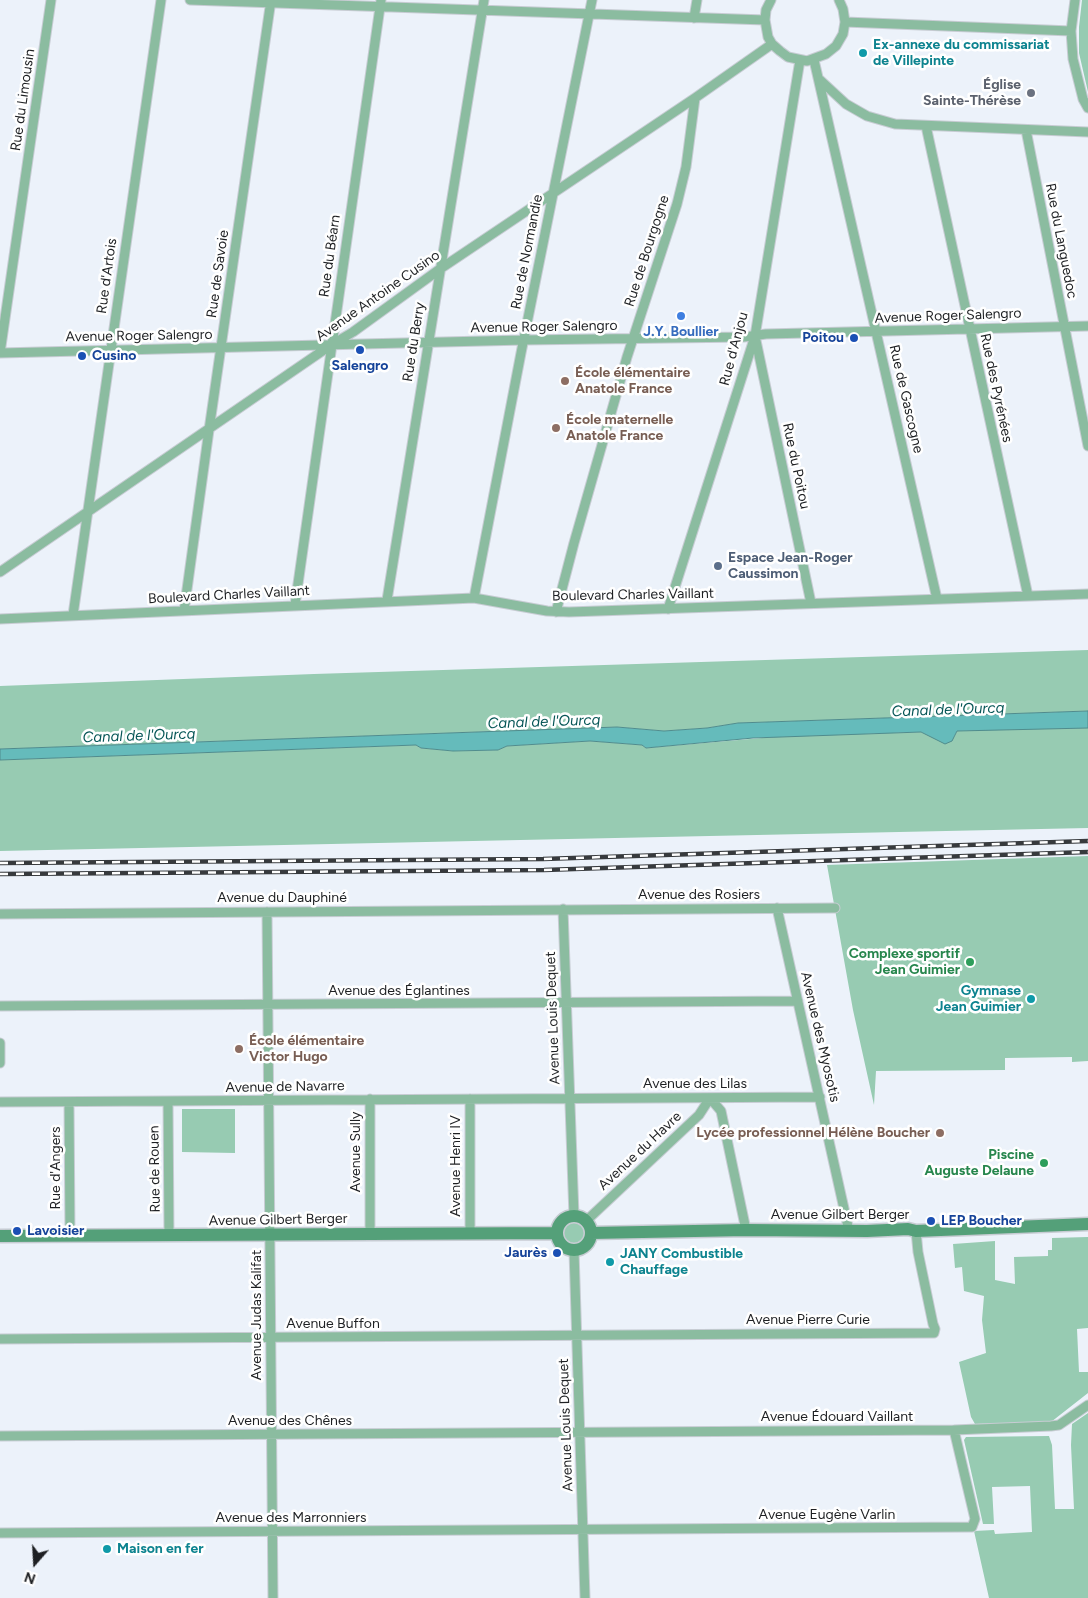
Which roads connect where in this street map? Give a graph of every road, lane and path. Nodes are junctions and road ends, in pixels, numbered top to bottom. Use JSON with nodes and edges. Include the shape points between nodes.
{"nodes":[{"id":1,"x":51,"y":0,"type":"edge"},
{"id":2,"x":161,"y":0,"type":"edge"},
{"id":3,"x":190,"y":0,"type":"edge"},
{"id":4,"x":484,"y":0,"type":"edge"},
{"id":5,"x":592,"y":0,"type":"edge"},
{"id":6,"x":697,"y":0,"type":"edge"},
{"id":7,"x":771,"y":0,"type":"edge"},
{"id":8,"x":839,"y":0,"type":"edge"},
{"id":9,"x":1075,"y":0,"type":"edge"},
{"id":10,"x":270,"y":1,"type":"edge"},
{"id":11,"x":380,"y":4,"type":"edge"},
{"id":12,"x":483,"y":11,"type":"junction"},
{"id":13,"x":589,"y":14,"type":"junction"},
{"id":14,"x":694,"y":18,"type":"junction"},
{"id":15,"x":765,"y":20,"type":"junction"},
{"id":16,"x":845,"y":22,"type":"junction"},
{"id":17,"x":1071,"y":31,"type":"junction"},
{"id":18,"x":772,"y":44,"type":"junction"},
{"id":19,"x":800,"y":60,"type":"junction"},
{"id":20,"x":814,"y":60,"type":"junction"},
{"id":21,"x":820,"y":80,"type":"junction"},
{"id":22,"x":695,"y":98,"type":"junction"},
{"id":23,"x":1088,"y":108,"type":"edge"},
{"id":24,"x":926,"y":126,"type":"junction"},
{"id":25,"x":1026,"y":130,"type":"junction"},
{"id":26,"x":1088,"y":132,"type":"edge"},
{"id":27,"x":553,"y":194,"type":"junction"},
{"id":28,"x":440,"y":269,"type":"junction"},
{"id":29,"x":1088,"y":326,"type":"edge"},
{"id":30,"x":1064,"y":327,"type":"junction"},
{"id":31,"x":970,"y":330,"type":"junction"},
{"id":32,"x":876,"y":332,"type":"junction"},
{"id":33,"x":755,"y":336,"type":"junction"},
{"id":34,"x":632,"y":339,"type":"junction"},
{"id":35,"x":524,"y":340,"type":"junction"},
{"id":36,"x":428,"y":342,"type":"junction"},
{"id":37,"x":332,"y":345,"type":"junction"},
{"id":38,"x":221,"y":348,"type":"junction"},
{"id":39,"x":110,"y":350,"type":"junction"},
{"id":40,"x":0,"y":353,"type":"edge"},
{"id":41,"x":209,"y":430,"type":"junction"},
{"id":42,"x":1088,"y":446,"type":"edge"},
{"id":43,"x":88,"y":512,"type":"junction"},
{"id":44,"x":0,"y":572,"type":"edge"},
{"id":45,"x":1088,"y":594,"type":"edge"},
{"id":46,"x":1028,"y":596,"type":"junction"},
{"id":47,"x":474,"y":598,"type":"junction"},
{"id":48,"x":937,"y":599,"type":"junction"},
{"id":49,"x":387,"y":600,"type":"junction"},
{"id":50,"x":811,"y":603,"type":"junction"},
{"id":51,"x":295,"y":605,"type":"junction"},
{"id":52,"x":668,"y":609,"type":"junction"},
{"id":53,"x":184,"y":611,"type":"junction"},
{"id":54,"x":556,"y":612,"type":"junction"},
{"id":55,"x":73,"y":615,"type":"junction"},
{"id":56,"x":0,"y":619,"type":"edge"},
{"id":57,"x":777,"y":908,"type":"junction"},
{"id":58,"x":835,"y":908,"type":"dead end"},
{"id":59,"x":563,"y":909,"type":"junction"},
{"id":60,"x":267,"y":912,"type":"junction"},
{"id":61,"x":0,"y":914,"type":"edge"},
{"id":62,"x":798,"y":1001,"type":"junction"},
{"id":63,"x":568,"y":1004,"type":"junction"},
{"id":64,"x":0,"y":1006,"type":"edge"},
{"id":65,"x":268,"y":1006,"type":"junction"},
{"id":66,"x":0,"y":1043,"type":"edge"},
{"id":67,"x":0,"y":1063,"type":"edge"},
{"id":68,"x":820,"y":1097,"type":"junction"},
{"id":69,"x":570,"y":1098,"type":"junction"},
{"id":70,"x":710,"y":1098,"type":"junction"},
{"id":71,"x":370,"y":1099,"type":"junction"},
{"id":72,"x":470,"y":1099,"type":"junction"},
{"id":73,"x":269,"y":1100,"type":"junction"},
{"id":74,"x":0,"y":1102,"type":"edge"},
{"id":75,"x":69,"y":1102,"type":"junction"},
{"id":76,"x":168,"y":1102,"type":"junction"},
{"id":77,"x":574,"y":1216,"type":"junction"},
{"id":78,"x":1088,"y":1224,"type":"edge"},
{"id":79,"x":588,"y":1227,"type":"junction"},
{"id":80,"x":746,"y":1230,"type":"junction"},
{"id":81,"x":850,"y":1231,"type":"junction"},
{"id":82,"x":916,"y":1231,"type":"junction"},
{"id":83,"x":470,"y":1232,"type":"junction"},
{"id":84,"x":556,"y":1233,"type":"junction"},
{"id":85,"x":370,"y":1234,"type":"junction"},
{"id":86,"x":70,"y":1235,"type":"junction"},
{"id":87,"x":270,"y":1235,"type":"junction"},
{"id":88,"x":0,"y":1236,"type":"edge"},
{"id":89,"x":170,"y":1236,"type":"junction"},
{"id":90,"x":574,"y":1251,"type":"junction"},
{"id":91,"x":577,"y":1336,"type":"junction"},
{"id":92,"x":271,"y":1338,"type":"junction"},
{"id":93,"x":0,"y":1339,"type":"edge"},
{"id":94,"x":1088,"y":1404,"type":"edge"},
{"id":95,"x":954,"y":1430,"type":"junction"},
{"id":96,"x":580,"y":1433,"type":"junction"},
{"id":97,"x":271,"y":1435,"type":"junction"},
{"id":98,"x":0,"y":1436,"type":"edge"},
{"id":99,"x":583,"y":1530,"type":"junction"},
{"id":100,"x":272,"y":1532,"type":"junction"},
{"id":101,"x":0,"y":1533,"type":"edge"},
{"id":102,"x":273,"y":1598,"type":"edge"},
{"id":103,"x":584,"y":1598,"type":"edge"}],
"edges":[{"from":1,"to":40,"type":"street","name":"Rue du Limousin"},
{"from":2,"to":39,"type":"street","name":"Rue d'Artois"},
{"from":3,"to":10,"type":"street"},
{"from":4,"to":12,"type":"street","name":"Rue du Berry"},
{"from":5,"to":13,"type":"street","name":"Rue de Normandie"},
{"from":6,"to":14,"type":"street"},
{"from":7,"to":15,"type":"street"},
{"from":8,"to":16,"type":"street"},
{"from":9,"to":17,"type":"street"},
{"from":10,"to":11,"type":"street"},
{"from":10,"to":38,"type":"street","name":"Rue de Savoie"},
{"from":11,"to":12,"type":"street"},
{"from":11,"to":37,"type":"street","name":"Rue du Béarn"},
{"from":12,"to":13,"type":"street"},
{"from":12,"to":28,"type":"street","name":"Rue du Berry"},
{"from":13,"to":14,"type":"street"},
{"from":13,"to":27,"type":"street","name":"Rue de Normandie"},
{"from":14,"to":15,"type":"street"},
{"from":15,"to":18,"type":"street"},
{"from":16,"to":17,"type":"street"},
{"from":16,"to":20,"type":"street","via":[[836,46]]},
{"from":17,"to":23,"type":"street","via":[[1072,59]]},
{"from":18,"to":19,"type":"street","via":[[788,57]]},
{"from":18,"to":22,"type":"street","name":"Avenue Antoine Cusino"},
{"from":19,"to":20,"type":"street"},
{"from":19,"to":33,"type":"street","name":"Rue d'Anjou"},
{"from":20,"to":21,"type":"street","name":"Rue de Gascogne"},
{"from":21,"to":24,"type":"street","via":[[846,104],[867,116],[895,124]]},
{"from":21,"to":32,"type":"street","name":"Rue de Gascogne"},
{"from":22,"to":27,"type":"street","name":"Avenue Antoine Cusino"},
{"from":22,"to":34,"type":"street","name":"Rue de Bourgogne","via":[[686,167],[677,204]]},
{"from":24,"to":25,"type":"street"},
{"from":24,"to":31,"type":"street","name":"Rue des Pyrénées"},
{"from":25,"to":26,"type":"street"},
{"from":25,"to":30,"type":"street","name":"Rue du Languedoc"},
{"from":27,"to":28,"type":"street","name":"Avenue Antoine Cusino"},
{"from":27,"to":35,"type":"street","name":"Rue de Normandie"},
{"from":28,"to":36,"type":"street","name":"Rue du Berry"},
{"from":28,"to":37,"type":"street","name":"Avenue Antoine Cusino"},
{"from":29,"to":30,"type":"street","name":"Avenue Roger Salengro"},
{"from":30,"to":31,"type":"street","name":"Avenue Roger Salengro"},
{"from":30,"to":42,"type":"street","name":"Rue du Languedoc"},
{"from":31,"to":32,"type":"street","name":"Avenue Roger Salengro"},
{"from":31,"to":46,"type":"street","name":"Rue des Pyrénées"},
{"from":32,"to":33,"type":"street","name":"Avenue Roger Salengro"},
{"from":32,"to":48,"type":"street","name":"Rue de Gascogne"},
{"from":33,"to":34,"type":"street","name":"Avenue Roger Salengro"},
{"from":33,"to":50,"type":"street","name":"Rue du Poitou"},
{"from":33,"to":52,"type":"street","name":"Rue d'Anjou"},
{"from":34,"to":35,"type":"street","name":"Avenue Roger Salengro"},
{"from":34,"to":54,"type":"street","name":"Rue de Bourgogne"},
{"from":35,"to":36,"type":"street","name":"Avenue Roger Salengro"},
{"from":35,"to":47,"type":"street","name":"Rue de Normandie"},
{"from":36,"to":37,"type":"street","name":"Avenue Roger Salengro"},
{"from":36,"to":49,"type":"street","name":"Rue du Berry"},
{"from":37,"to":38,"type":"street","name":"Avenue Roger Salengro"},
{"from":37,"to":41,"type":"street","name":"Avenue Antoine Cusino"},
{"from":37,"to":51,"type":"street","name":"Rue du Béarn"},
{"from":38,"to":39,"type":"street","name":"Avenue Roger Salengro"},
{"from":38,"to":41,"type":"street","name":"Rue de Savoie"},
{"from":39,"to":40,"type":"street","name":"Avenue Roger Salengro"},
{"from":39,"to":43,"type":"street","name":"Rue d'Artois"},
{"from":41,"to":43,"type":"street","name":"Avenue Antoine Cusino"},
{"from":41,"to":53,"type":"street","name":"Rue de Savoie"},
{"from":43,"to":44,"type":"street","name":"Avenue Antoine Cusino"},
{"from":43,"to":55,"type":"street","name":"Rue d'Artois"},
{"from":45,"to":46,"type":"street","name":"Boulevard Charles Vaillant"},
{"from":46,"to":48,"type":"street","name":"Boulevard Charles Vaillant"},
{"from":47,"to":49,"type":"street","name":"Boulevard Charles Vaillant"},
{"from":47,"to":54,"type":"street","name":"Boulevard Charles Vaillant"},
{"from":48,"to":50,"type":"street","name":"Boulevard Charles Vaillant"},
{"from":49,"to":51,"type":"street","name":"Boulevard Charles Vaillant"},
{"from":50,"to":52,"type":"street","name":"Boulevard Charles Vaillant"},
{"from":51,"to":53,"type":"street","name":"Boulevard Charles Vaillant"},
{"from":52,"to":54,"type":"street","name":"Boulevard Charles Vaillant"},
{"from":53,"to":55,"type":"street","name":"Boulevard Charles Vaillant"},
{"from":55,"to":56,"type":"street","name":"Boulevard Charles Vaillant"},
{"from":57,"to":58,"type":"street","name":"Avenue des Rosiers"},
{"from":57,"to":59,"type":"street","name":"Avenue des Rosiers"},
{"from":57,"to":62,"type":"street","name":"Avenue des Myosotis"},
{"from":59,"to":60,"type":"street","name":"Avenue du Dauphiné"},
{"from":59,"to":63,"type":"street","name":"Avenue Louis Dequet"},
{"from":60,"to":61,"type":"street","name":"Avenue du Dauphiné"},
{"from":60,"to":65,"type":"street","name":"Avenue Judas Kalifat"},
{"from":62,"to":63,"type":"street","name":"Avenue des Églantines"},
{"from":62,"to":68,"type":"street","name":"Avenue des Myosotis"},
{"from":63,"to":65,"type":"street","name":"Avenue des Églantines"},
{"from":63,"to":69,"type":"street","name":"Avenue Louis Dequet"},
{"from":64,"to":65,"type":"street","name":"Avenue des Églantines"},
{"from":65,"to":73,"type":"street","name":"Avenue Judas Kalifat"},
{"from":66,"to":67,"type":"street"},
{"from":68,"to":70,"type":"street","name":"Avenue des Lilas"},
{"from":68,"to":81,"type":"street","name":"Avenue des Myosotis"},
{"from":69,"to":70,"type":"street","name":"Avenue des Lilas"},
{"from":69,"to":72,"type":"street","name":"Avenue de Navarre"},
{"from":69,"to":77,"type":"street","name":"Avenue Louis Dequet"},
{"from":70,"to":79,"type":"street","name":"Avenue du Havre","via":[[699,1115]]},
{"from":70,"to":80,"type":"street","via":[[721,1111]]},
{"from":71,"to":72,"type":"street","name":"Avenue de Navarre"},
{"from":71,"to":73,"type":"street","name":"Avenue de Navarre"},
{"from":71,"to":85,"type":"street","name":"Avenue Sully"},
{"from":72,"to":83,"type":"street","name":"Avenue Henri IV"},
{"from":73,"to":76,"type":"street","name":"Avenue de Navarre"},
{"from":73,"to":87,"type":"street","name":"Avenue Judas Kalifat"},
{"from":74,"to":75,"type":"street","name":"Avenue de Navarre"},
{"from":75,"to":76,"type":"street","name":"Avenue de Navarre"},
{"from":75,"to":86,"type":"street","name":"Rue d'Angers"},
{"from":76,"to":89,"type":"street","name":"Rue de Rouen"},
{"from":77,"to":79,"type":"street","via":[[582,1218]]},
{"from":77,"to":84,"type":"street","via":[[560,1223]]},
{"from":78,"to":82,"type":"street","name":"Avenue Gilbert Berger"},
{"from":79,"to":80,"type":"street","name":"Avenue Gilbert Berger"},
{"from":79,"to":90,"type":"street","via":[[587,1245]]},
{"from":80,"to":81,"type":"street","name":"Avenue Gilbert Berger"},
{"from":81,"to":82,"type":"street","name":"Avenue Gilbert Berger"},
{"from":82,"to":91,"type":"street","name":"Avenue Pierre Curie","via":[[936,1329],[934,1333]]},
{"from":83,"to":84,"type":"street","name":"Avenue Gilbert Berger"},
{"from":83,"to":85,"type":"street","name":"Avenue Gilbert Berger"},
{"from":84,"to":90,"type":"street","via":[[559,1243]]},
{"from":85,"to":87,"type":"street","name":"Avenue Gilbert Berger"},
{"from":86,"to":88,"type":"street","name":"Avenue Gilbert Berger"},
{"from":86,"to":89,"type":"street","name":"Avenue Gilbert Berger"},
{"from":87,"to":89,"type":"street","name":"Avenue Gilbert Berger"},
{"from":87,"to":92,"type":"street","name":"Avenue Judas Kalifat"},
{"from":90,"to":91,"type":"street","name":"Avenue Louis Dequet"},
{"from":91,"to":92,"type":"street","name":"Avenue Buffon"},
{"from":91,"to":96,"type":"street","name":"Avenue Louis Dequet"},
{"from":92,"to":93,"type":"street","name":"Avenue Buffon"},
{"from":92,"to":97,"type":"street","name":"Avenue Judas Kalifat"},
{"from":94,"to":95,"type":"street","name":"Avenue Édouard Vaillant","via":[[1059,1425]]},
{"from":95,"to":96,"type":"street","name":"Avenue Édouard Vaillant"},
{"from":95,"to":99,"type":"street","name":"Avenue Eugène Varlin","via":[[974,1519],[972,1527]]},
{"from":96,"to":97,"type":"street","name":"Avenue des Chênes"},
{"from":96,"to":99,"type":"street","name":"Avenue Louis Dequet"},
{"from":97,"to":98,"type":"street","name":"Avenue des Chênes"},
{"from":97,"to":100,"type":"street","name":"Avenue Judas Kalifat"},
{"from":99,"to":100,"type":"street","name":"Avenue des Marronniers"},
{"from":99,"to":103,"type":"street","name":"Avenue Louis Dequet"},
{"from":100,"to":101,"type":"street","name":"Avenue des Marronniers"},
{"from":100,"to":102,"type":"street","name":"Avenue Judas Kalifat"}]}
